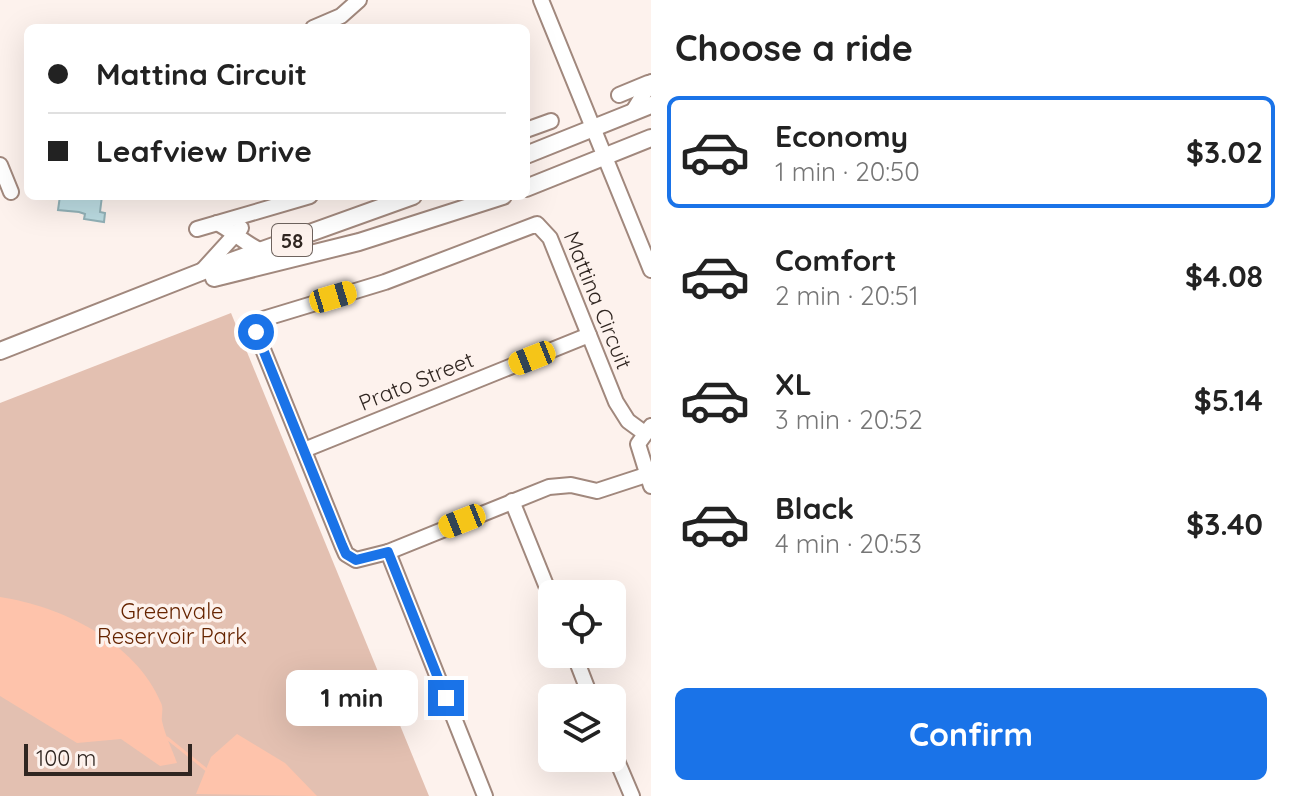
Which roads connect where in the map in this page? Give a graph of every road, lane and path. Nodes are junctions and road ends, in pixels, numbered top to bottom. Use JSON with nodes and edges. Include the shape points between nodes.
{"nodes":[{"id":1,"x":359,"y":0,"type":"edge"},
{"id":2,"x":541,"y":0,"type":"edge"},
{"id":3,"x":322,"y":24,"type":"edge"},
{"id":4,"x":651,"y":82,"type":"edge"},
{"id":5,"x":619,"y":95,"type":"dead end"},
{"id":6,"x":651,"y":105,"type":"edge"},
{"id":7,"x":632,"y":113,"type":"junction"},
{"id":8,"x":551,"y":121,"type":"dead end"},
{"id":9,"x":594,"y":128,"type":"junction"},
{"id":10,"x":530,"y":129,"type":"edge"},
{"id":11,"x":651,"y":138,"type":"edge"},
{"id":12,"x":530,"y":153,"type":"edge"},
{"id":13,"x":605,"y":156,"type":"junction"},
{"id":14,"x":0,"y":165,"type":"edge"},
{"id":15,"x":530,"y":186,"type":"edge"},
{"id":16,"x":11,"y":192,"type":"dead end"},
{"id":17,"x":296,"y":200,"type":"edge"},
{"id":18,"x":394,"y":200,"type":"edge"},
{"id":19,"x":490,"y":200,"type":"edge"},
{"id":20,"x":255,"y":212,"type":"junction"},
{"id":21,"x":217,"y":223,"type":"junction"},
{"id":22,"x":197,"y":229,"type":"dead end"},
{"id":23,"x":237,"y":232,"type":"junction"},
{"id":24,"x":260,"y":251,"type":"junction"},
{"id":25,"x":293,"y":255,"type":"junction"},
{"id":26,"x":651,"y":270,"type":"edge"},
{"id":27,"x":201,"y":272,"type":"junction"},
{"id":28,"x":173,"y":285,"type":"junction"},
{"id":29,"x":589,"y":335,"type":"junction"},
{"id":30,"x":0,"y":351,"type":"edge"},
{"id":31,"x":647,"y":429,"type":"edge"},
{"id":32,"x":304,"y":450,"type":"junction"},
{"id":33,"x":648,"y":480,"type":"edge"},
{"id":34,"x":512,"y":501,"type":"junction"},
{"id":35,"x":388,"y":552,"type":"junction"},
{"id":36,"x":544,"y":580,"type":"edge"},
{"id":37,"x":622,"y":772,"type":"edge"},
{"id":38,"x":485,"y":796,"type":"edge"},
{"id":39,"x":632,"y":796,"type":"edge"}],
"edges":[{"from":1,"to":3,"type":"street"},
{"from":2,"to":9,"type":"street"},
{"from":4,"to":5,"type":"street"},
{"from":4,"to":7,"type":"street"},
{"from":6,"to":7,"type":"main road"},
{"from":7,"to":9,"type":"main road"},
{"from":8,"to":10,"type":"street"},
{"from":9,"to":12,"type":"main road"},
{"from":9,"to":13,"type":"street"},
{"from":11,"to":13,"type":"main road"},
{"from":13,"to":15,"type":"main road"},
{"from":13,"to":26,"type":"street"},
{"from":14,"to":16,"type":"street"},
{"from":17,"to":20,"type":"street"},
{"from":18,"to":24,"type":"main road","number":"58"},
{"from":19,"to":25,"type":"main road","via":[[359,242]]},
{"from":20,"to":21,"type":"street"},
{"from":20,"to":23,"type":"street"},
{"from":21,"to":22,"type":"street"},
{"from":21,"to":23,"type":"street"},
{"from":23,"to":24,"type":"street"},
{"from":23,"to":27,"type":"street"},
{"from":24,"to":25,"type":"street"},
{"from":24,"to":27,"type":"main road","number":"58"},
{"from":25,"to":28,"type":"main road"},
{"from":27,"to":28,"type":"main road","number":"58"},
{"from":28,"to":30,"type":"main road","number":"58"},
{"from":29,"to":31,"type":"street","name":"Mattina Circuit","via":[[616,402],[628,421]]},
{"from":29,"to":32,"type":"street","name":"Prato Street"},
{"from":29,"to":32,"type":"street","name":"Mattina Circuit","via":[[550,238],[537,224],[385,282],[263,319],[256,332],[259,343]]},
{"from":31,"to":33,"type":"street","via":[[638,444]]},
{"from":32,"to":35,"type":"street","name":"Mattina Circuit","via":[[346,554],[365,560]]},
{"from":33,"to":34,"type":"street","name":"Mattina Circuit","via":[[597,491],[560,485]]},
{"from":34,"to":35,"type":"street","name":"Mattina Circuit"},
{"from":34,"to":36,"type":"street"},
{"from":35,"to":38,"type":"street"},
{"from":37,"to":39,"type":"street"}]}
